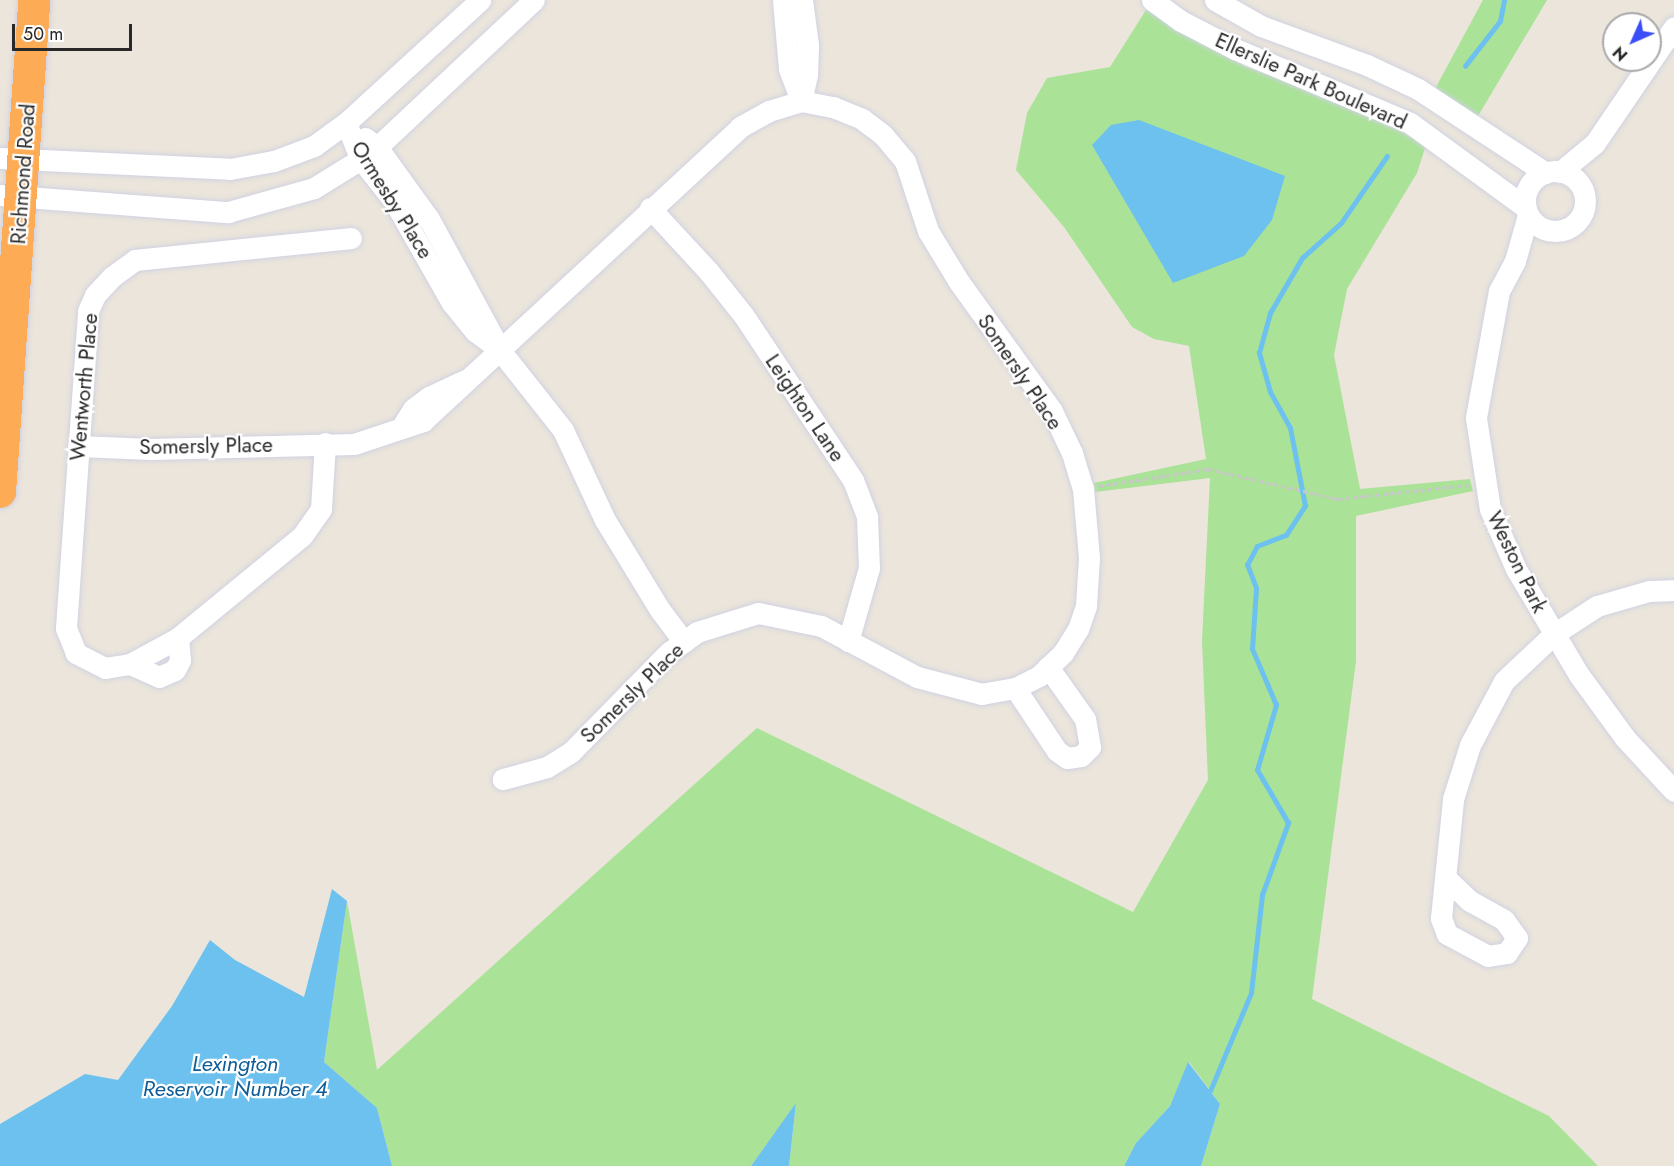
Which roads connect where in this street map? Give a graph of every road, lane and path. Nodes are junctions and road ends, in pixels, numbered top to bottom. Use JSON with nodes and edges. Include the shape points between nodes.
{"nodes":[{"id":1,"x":34,"y":0,"type":"edge"},
{"id":2,"x":480,"y":0,"type":"edge"},
{"id":3,"x":534,"y":0,"type":"edge"},
{"id":4,"x":783,"y":0,"type":"edge"},
{"id":5,"x":802,"y":0,"type":"edge"},
{"id":6,"x":1152,"y":0,"type":"edge"},
{"id":7,"x":1215,"y":0,"type":"edge"},
{"id":8,"x":1674,"y":27,"type":"edge"},
{"id":9,"x":1427,"y":94,"type":"junction"},
{"id":10,"x":801,"y":101,"type":"junction"},
{"id":11,"x":346,"y":123,"type":"junction"},
{"id":12,"x":1410,"y":123,"type":"junction"},
{"id":13,"x":1595,"y":143,"type":"junction"},
{"id":14,"x":369,"y":153,"type":"junction"},
{"id":15,"x":12,"y":158,"type":"edge"},
{"id":16,"x":1552,"y":172,"type":"junction"},
{"id":17,"x":1582,"y":189,"type":"junction"},
{"id":18,"x":11,"y":195,"type":"edge"},
{"id":19,"x":650,"y":208,"type":"junction"},
{"id":20,"x":1527,"y":211,"type":"junction"},
{"id":21,"x":1552,"y":231,"type":"junction"},
{"id":22,"x":351,"y":238,"type":"dead end"},
{"id":23,"x":1515,"y":261,"type":"junction"},
{"id":24,"x":499,"y":349,"type":"junction"},
{"id":25,"x":326,"y":443,"type":"junction"},
{"id":26,"x":78,"y":446,"type":"junction"},
{"id":27,"x":1485,"y":482,"type":"junction"},
{"id":28,"x":1083,"y":489,"type":"junction"},
{"id":29,"x":0,"y":492,"type":"edge"},
{"id":30,"x":1674,"y":590,"type":"edge"},
{"id":31,"x":1554,"y":634,"type":"junction"},
{"id":32,"x":848,"y":641,"type":"junction"},
{"id":33,"x":684,"y":642,"type":"junction"},
{"id":34,"x":1048,"y":667,"type":"junction"},
{"id":35,"x":1014,"y":688,"type":"junction"},
{"id":36,"x":503,"y":779,"type":"dead end"},
{"id":37,"x":1674,"y":791,"type":"edge"},
{"id":38,"x":1448,"y":880,"type":"dead end"}],
"edges":[{"from":1,"to":15,"type":"highway","name":"Richmond Road"},
{"from":2,"to":11,"type":"street"},
{"from":3,"to":14,"type":"street"},
{"from":4,"to":10,"type":"street","via":[[789,69]]},
{"from":5,"to":10,"type":"street","via":[[808,45]]},
{"from":6,"to":12,"type":"street","name":"Ellerslie Park Boulevard","via":[[1181,21],[1235,49]]},
{"from":7,"to":9,"type":"street","name":"Ellerslie Park Boulevard","via":[[1261,26],[1366,64]]},
{"from":8,"to":13,"type":"street","name":"Weston Park"},
{"from":9,"to":12,"type":"street"},
{"from":9,"to":16,"type":"street","name":"Ellerslie Park Boulevard"},
{"from":10,"to":19,"type":"street","name":"Somersly Place","via":[[769,111],[740,127]]},
{"from":10,"to":28,"type":"street","name":"Somersly Place","via":[[833,106],[862,119],[883,135],[905,161],[928,231],[972,301],[1052,411]]},
{"from":11,"to":14,"type":"street","name":"Ormesby Place"},
{"from":11,"to":15,"type":"street","via":[[314,146],[274,161],[230,169]]},
{"from":12,"to":20,"type":"street","name":"Ellerslie Park Boulevard"},
{"from":13,"to":16,"type":"street","name":"Weston Park"},
{"from":13,"to":17,"type":"street","name":"Weston Park"},
{"from":14,"to":18,"type":"street","via":[[314,188],[228,212]]},
{"from":14,"to":24,"type":"street","name":"Ormesby Place","via":[[452,303],[475,331]]},
{"from":15,"to":18,"type":"highway","name":"Richmond Road"},
{"from":16,"to":17,"type":"street","via":[[1569,175]]},
{"from":16,"to":20,"type":"street","name":"Weston Park","via":[[1527,190]]},
{"from":17,"to":21,"type":"street","name":"Weston Park","via":[[1582,215],[1570,228]]},
{"from":18,"to":29,"type":"highway","name":"Richmond Road"},
{"from":19,"to":24,"type":"street","name":"Somersly Place"},
{"from":19,"to":32,"type":"street","name":"Leighton Lane","via":[[744,316],[853,480],[867,517],[869,568]]},
{"from":20,"to":21,"type":"street","via":[[1542,229]]},
{"from":20,"to":23,"type":"street","name":"Weston Park"},
{"from":21,"to":23,"type":"street","name":"Weston Park"},
{"from":22,"to":26,"type":"street","name":"Wentworth Place","via":[[135,260],[113,276],[95,295],[88,311]]},
{"from":23,"to":27,"type":"street","name":"Weston Park","via":[[1499,291],[1481,375],[1476,418]]},
{"from":24,"to":25,"type":"street","name":"Somersly Place","via":[[466,380],[429,396],[413,409],[403,425],[354,444]]},
{"from":24,"to":33,"type":"street","name":"Ormesby Place","via":[[563,430],[605,520]]},
{"from":25,"to":26,"type":"street","name":"Somersly Place","via":[[151,449]]},
{"from":25,"to":26,"type":"street","name":"Wentworth Place","via":[[321,509],[302,536],[178,638],[130,664],[105,668],[76,653],[66,628]]},
{"from":27,"to":28,"type":"path","via":[[1338,499],[1218,471],[1168,474]]},
{"from":27,"to":31,"type":"street","name":"Weston Park","via":[[1490,508],[1516,569]]},
{"from":28,"to":34,"type":"street","name":"Somersly Place","via":[[1089,558],[1086,606],[1073,637]]},
{"from":30,"to":31,"type":"street","via":[[1649,591],[1597,606]]},
{"from":31,"to":37,"type":"street","name":"Weston Park","via":[[1625,738]]},
{"from":31,"to":38,"type":"street","via":[[1504,681],[1470,745],[1453,799]]},
{"from":32,"to":33,"type":"street","name":"Somersly Place","via":[[820,626],[758,613],[719,623]]},
{"from":32,"to":35,"type":"street","name":"Somersly Place","via":[[917,677],[946,687],[982,694]]},
{"from":33,"to":36,"type":"street","name":"Somersly Place","via":[[669,652],[571,752],[547,767]]},
{"from":34,"to":35,"type":"street","name":"Somersly Place"},
{"from":34,"to":35,"type":"street","via":[[1085,719],[1090,747],[1081,756],[1067,758],[1057,751]]}]}
